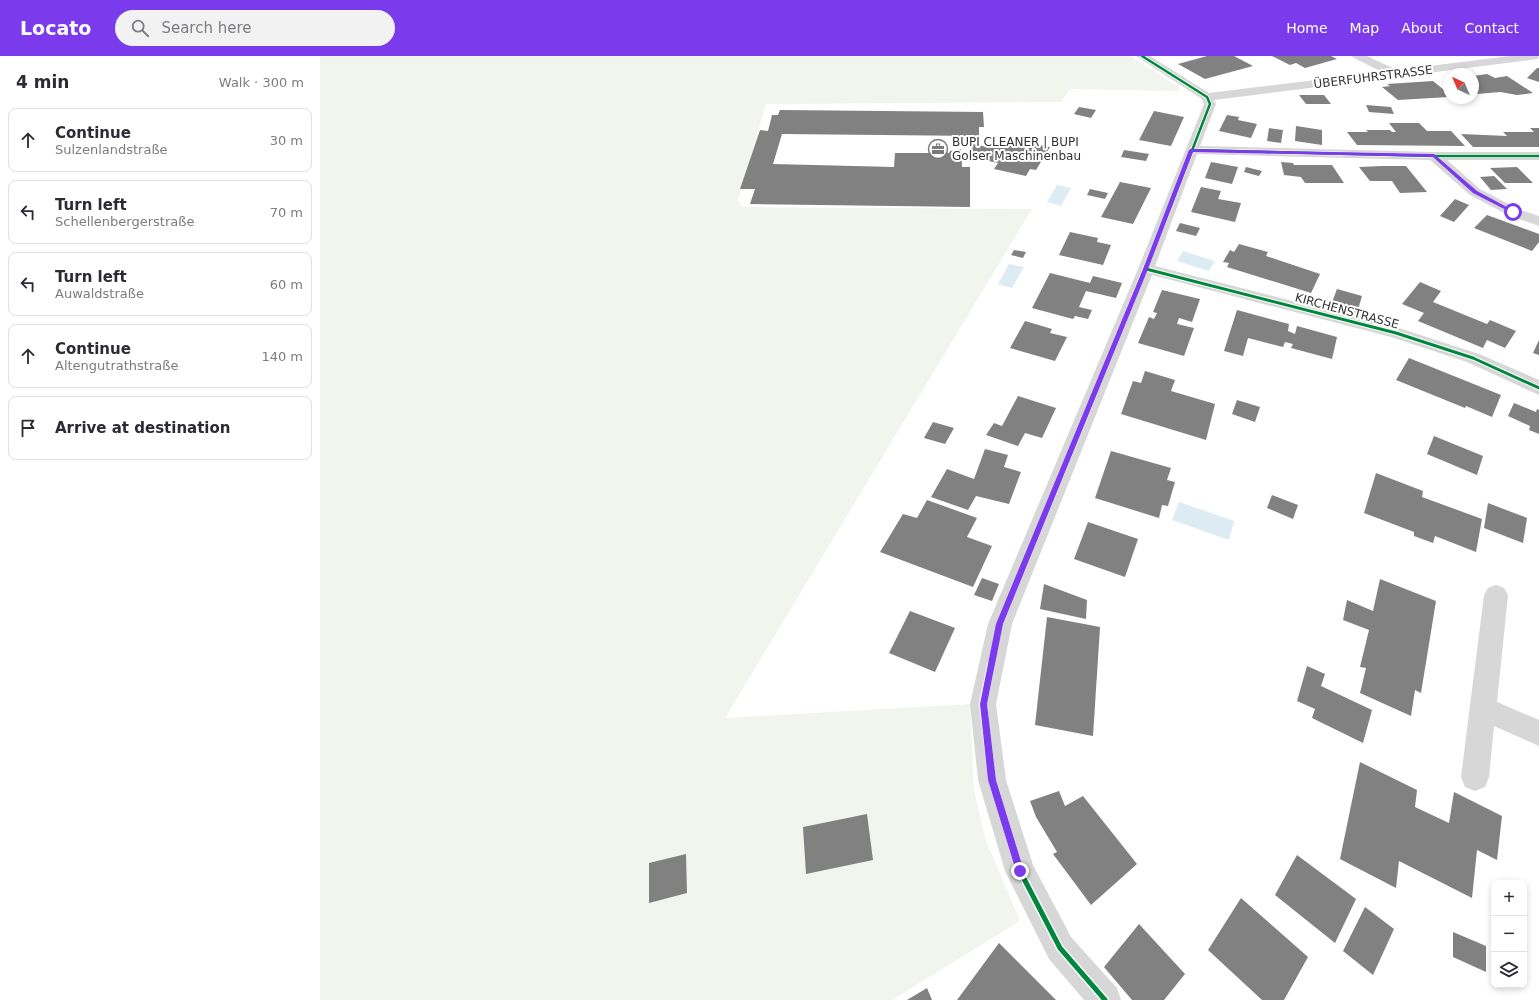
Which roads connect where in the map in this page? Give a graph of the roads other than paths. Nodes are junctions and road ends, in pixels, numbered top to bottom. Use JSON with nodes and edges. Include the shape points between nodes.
{"nodes":[{"id":1,"x":1142,"y":56,"type":"edge"},
{"id":2,"x":1358,"y":56,"type":"edge"},
{"id":3,"x":1534,"y":56,"type":"edge"},
{"id":4,"x":1538,"y":56,"type":"edge"},
{"id":5,"x":1396,"y":74,"type":"junction"},
{"id":6,"x":1207,"y":97,"type":"junction"},
{"id":7,"x":1191,"y":150,"type":"junction"},
{"id":8,"x":1434,"y":156,"type":"junction"},
{"id":9,"x":1539,"y":156,"type":"edge"},
{"id":10,"x":1539,"y":221,"type":"edge"},
{"id":11,"x":1146,"y":269,"type":"junction"},
{"id":12,"x":1539,"y":388,"type":"edge"},
{"id":13,"x":1496,"y":596,"type":"dead end"},
{"id":14,"x":1484,"y":709,"type":"junction"},
{"id":15,"x":1539,"y":733,"type":"edge"},
{"id":16,"x":1475,"y":777,"type":"dead end"},
{"id":17,"x":1105,"y":1000,"type":"edge"}],
"edges":[{"from":1,"to":6,"type":"street"},
{"from":2,"to":5,"type":"street"},
{"from":3,"to":4,"type":"street","name":"ÜBERFUHRSTRASSE"},
{"from":3,"to":5,"type":"street","name":"ÜBERFUHRSTRASSE"},
{"from":5,"to":6,"type":"street","name":"ÜBERFUHRSTRASSE"},
{"from":6,"to":7,"type":"street","via":[[1210,104]]},
{"from":7,"to":8,"type":"street"},
{"from":7,"to":11,"type":"street"},
{"from":8,"to":9,"type":"street"},
{"from":8,"to":10,"type":"street","via":[[1475,192],[1513,212]]},
{"from":11,"to":12,"type":"street","name":"KIRCHENSTRASSE","via":[[1396,333],[1472,358]]},
{"from":11,"to":17,"type":"street","via":[[1000,624],[983,704],[992,780],[1020,871],[1060,948]]},
{"from":13,"to":14,"type":"street"},
{"from":14,"to":15,"type":"street"},
{"from":14,"to":16,"type":"street"}]}
